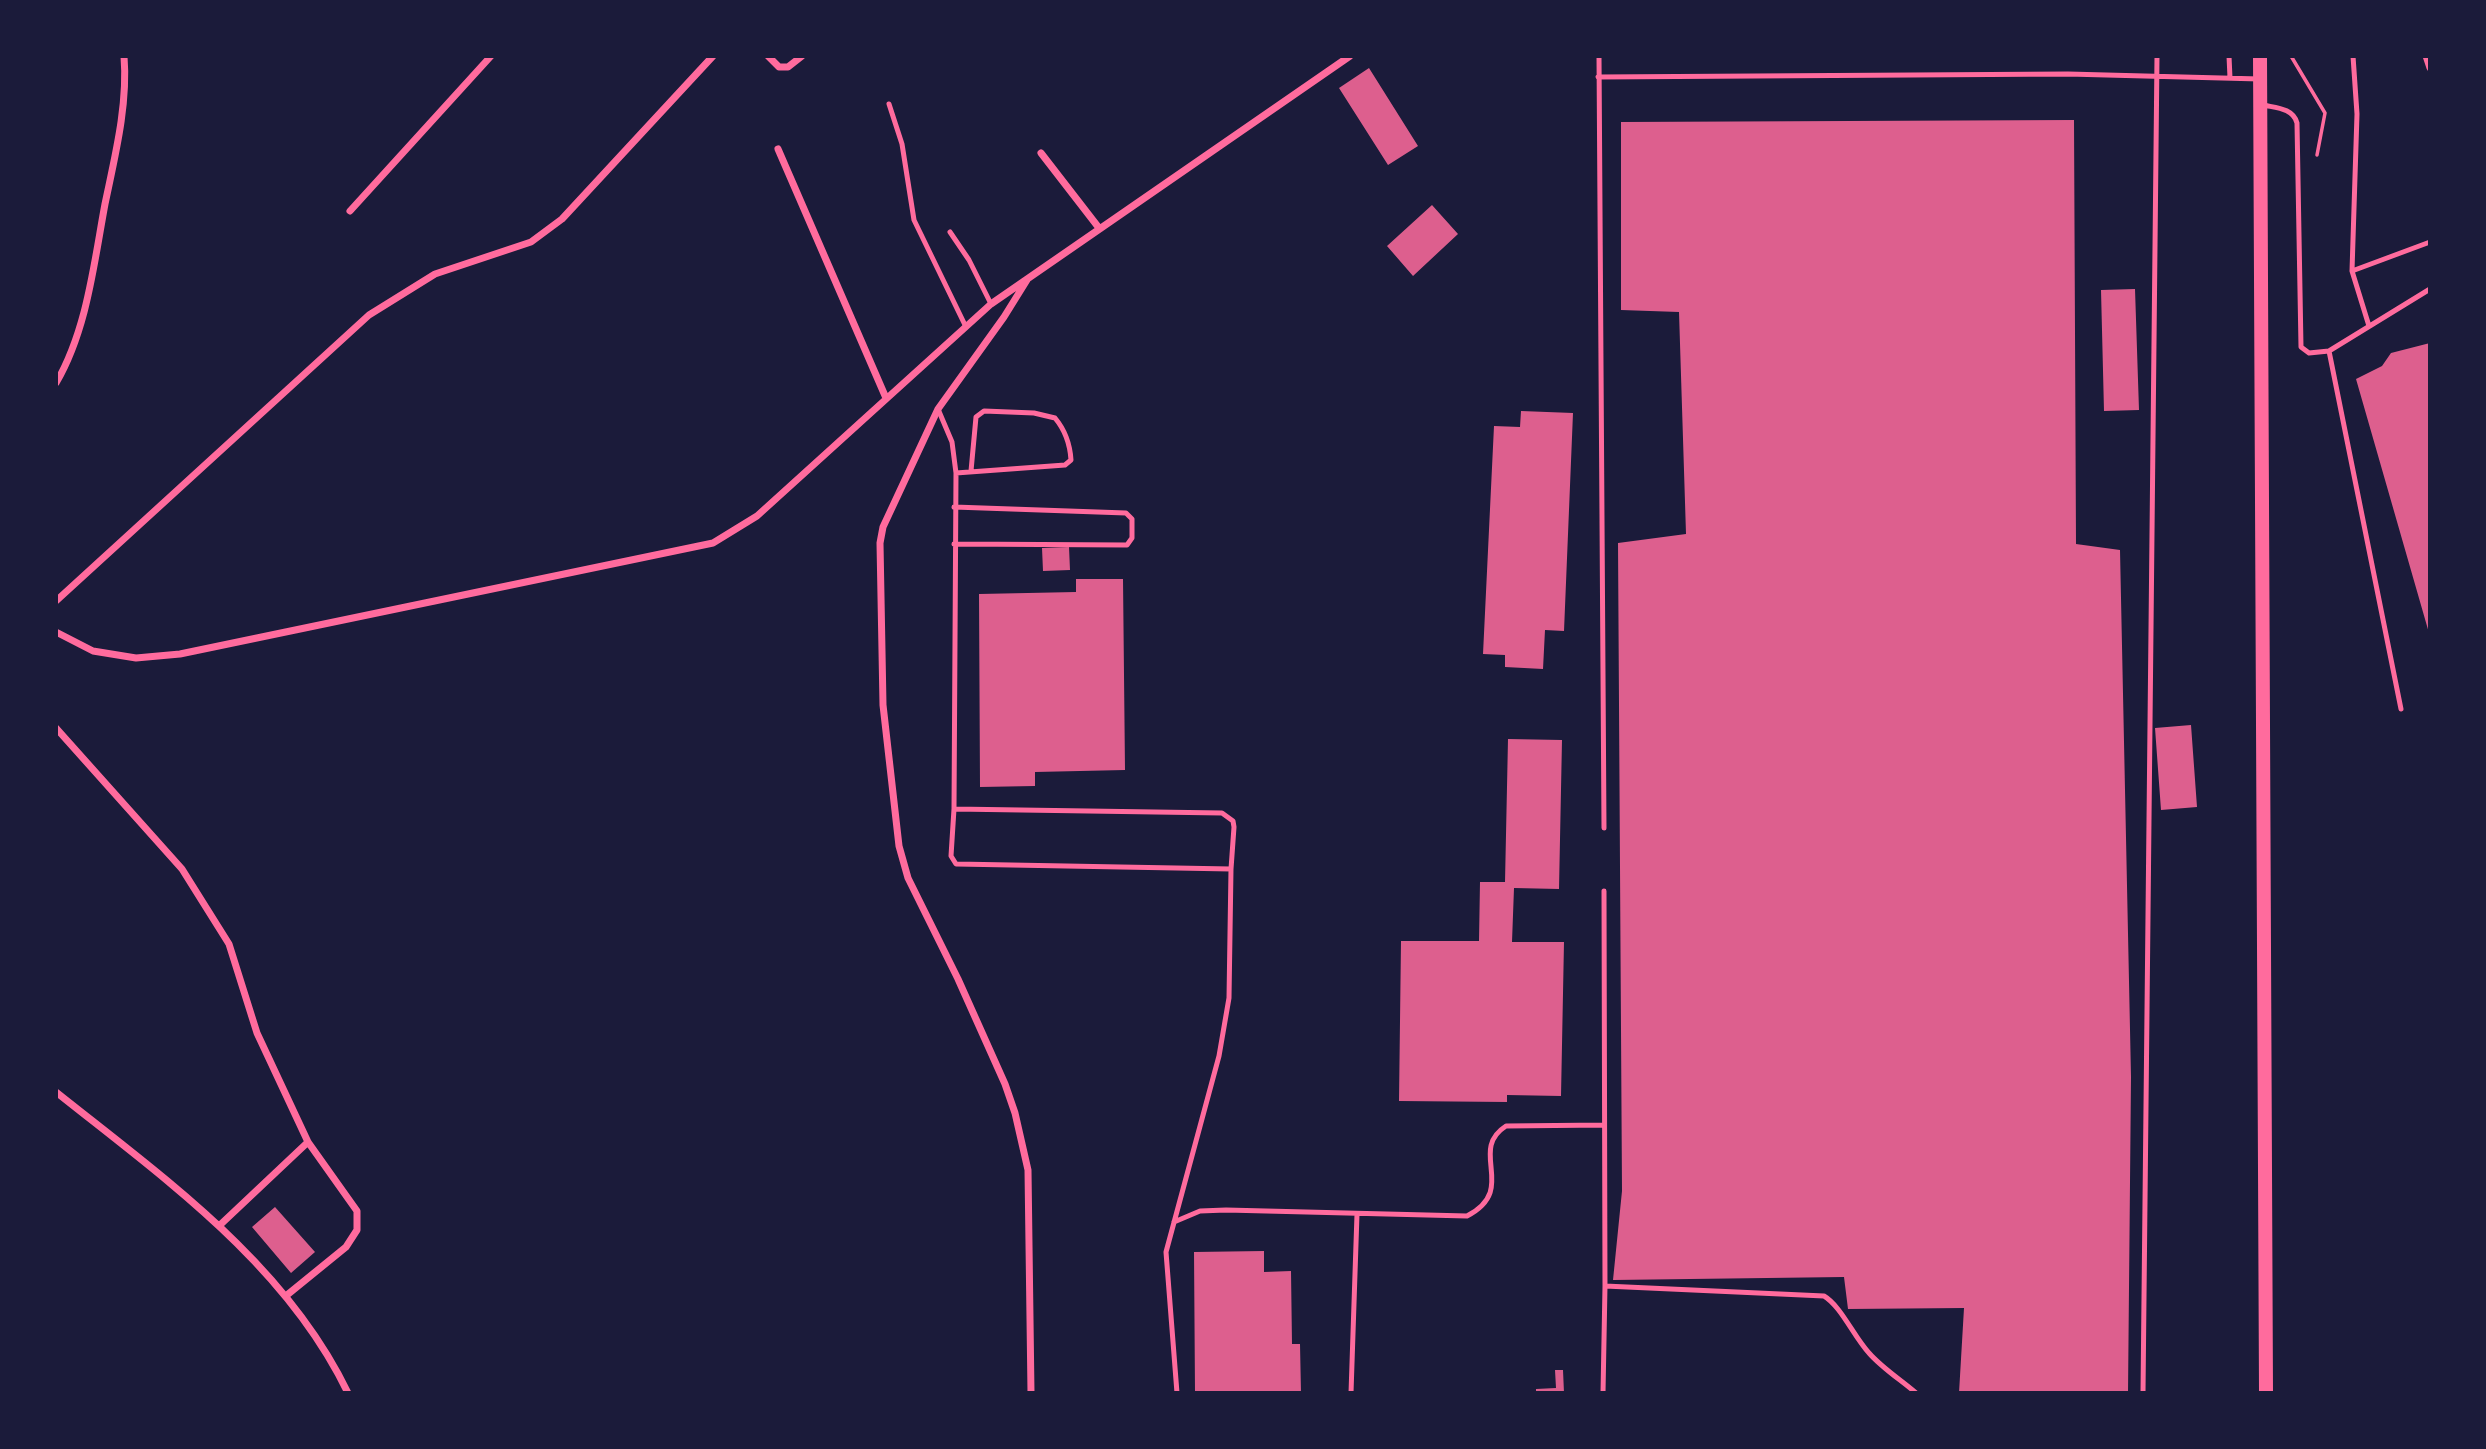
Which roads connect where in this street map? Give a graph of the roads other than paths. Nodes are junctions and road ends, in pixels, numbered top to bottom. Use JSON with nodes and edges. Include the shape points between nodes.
{"nodes":[{"id":1,"x":124,"y":56,"type":"edge"},
{"id":2,"x":491,"y":56,"type":"edge"},
{"id":3,"x":713,"y":56,"type":"edge"},
{"id":4,"x":768,"y":56,"type":"edge"},
{"id":5,"x":802,"y":56,"type":"edge"},
{"id":6,"x":1350,"y":56,"type":"edge"},
{"id":7,"x":1599,"y":56,"type":"edge"},
{"id":8,"x":2157,"y":56,"type":"edge"},
{"id":9,"x":2230,"y":56,"type":"edge"},
{"id":10,"x":2260,"y":56,"type":"edge"},
{"id":11,"x":2353,"y":56,"type":"edge"},
{"id":12,"x":2426,"y":56,"type":"edge"},
{"id":13,"x":2430,"y":68,"type":"edge"},
{"id":14,"x":2158,"y":76,"type":"junction"},
{"id":15,"x":1598,"y":77,"type":"junction"},
{"id":16,"x":2230,"y":78,"type":"junction"},
{"id":17,"x":2260,"y":79,"type":"junction"},
{"id":18,"x":889,"y":104,"type":"dead end"},
{"id":19,"x":2260,"y":104,"type":"junction"},
{"id":20,"x":778,"y":149,"type":"dead end"},
{"id":21,"x":1041,"y":153,"type":"dead end"},
{"id":22,"x":350,"y":211,"type":"dead end"},
{"id":23,"x":1099,"y":228,"type":"junction"},
{"id":24,"x":950,"y":232,"type":"dead end"},
{"id":25,"x":2430,"y":242,"type":"edge"},
{"id":26,"x":2351,"y":271,"type":"junction"},
{"id":27,"x":1029,"y":277,"type":"junction"},
{"id":28,"x":2430,"y":289,"type":"edge"},
{"id":29,"x":991,"y":304,"type":"junction"},
{"id":30,"x":965,"y":325,"type":"junction"},
{"id":31,"x":2370,"y":326,"type":"junction"},
{"id":32,"x":2329,"y":351,"type":"junction"},
{"id":33,"x":56,"y":383,"type":"edge"},
{"id":34,"x":886,"y":398,"type":"junction"},
{"id":35,"x":938,"y":410,"type":"junction"},
{"id":36,"x":971,"y":471,"type":"junction"},
{"id":37,"x":956,"y":473,"type":"junction"},
{"id":38,"x":954,"y":507,"type":"junction"},
{"id":39,"x":954,"y":544,"type":"junction"},
{"id":40,"x":56,"y":601,"type":"edge"},
{"id":41,"x":56,"y":632,"type":"edge"},
{"id":42,"x":2401,"y":709,"type":"dead end"},
{"id":43,"x":56,"y":728,"type":"edge"},
{"id":44,"x":954,"y":809,"type":"junction"},
{"id":45,"x":1604,"y":828,"type":"dead end"},
{"id":46,"x":1231,"y":869,"type":"junction"},
{"id":47,"x":1604,"y":891,"type":"dead end"},
{"id":48,"x":56,"y":1092,"type":"edge"},
{"id":49,"x":1604,"y":1125,"type":"junction"},
{"id":50,"x":308,"y":1142,"type":"junction"},
{"id":51,"x":1357,"y":1214,"type":"junction"},
{"id":52,"x":1174,"y":1222,"type":"junction"},
{"id":53,"x":220,"y":1225,"type":"junction"},
{"id":54,"x":1605,"y":1286,"type":"junction"},
{"id":55,"x":287,"y":1295,"type":"junction"},
{"id":56,"x":348,"y":1393,"type":"edge"},
{"id":57,"x":1031,"y":1393,"type":"edge"},
{"id":58,"x":1177,"y":1393,"type":"edge"},
{"id":59,"x":1351,"y":1393,"type":"edge"},
{"id":60,"x":1603,"y":1393,"type":"edge"},
{"id":61,"x":1916,"y":1393,"type":"edge"},
{"id":62,"x":2143,"y":1393,"type":"edge"},
{"id":63,"x":2266,"y":1393,"type":"edge"}],
"edges":[{"from":1,"to":33,"type":"street","via":[[122,119],[86,305]]},
{"from":2,"to":22,"type":"street"},
{"from":3,"to":40,"type":"street","via":[[562,219],[531,242],[435,274],[369,315]]},
{"from":4,"to":5,"type":"street","via":[[779,67]]},
{"from":6,"to":23,"type":"street"},
{"from":7,"to":15,"type":"lane"},
{"from":8,"to":14,"type":"lane"},
{"from":9,"to":16,"type":"lane"},
{"from":10,"to":17,"type":"main road"},
{"from":11,"to":26,"type":"lane","via":[[2357,114]]},
{"from":12,"to":13,"type":"street"},
{"from":14,"to":15,"type":"lane"},
{"from":14,"to":16,"type":"lane"},
{"from":14,"to":62,"type":"lane"},
{"from":15,"to":45,"type":"lane"},
{"from":16,"to":17,"type":"lane"},
{"from":17,"to":19,"type":"main road"},
{"from":18,"to":30,"type":"lane","via":[[902,144],[914,220]]},
{"from":19,"to":32,"type":"lane","via":[[2289,111],[2296,118],[2301,347],[2309,353]]},
{"from":19,"to":63,"type":"main road"},
{"from":20,"to":34,"type":"street"},
{"from":21,"to":23,"type":"street"},
{"from":23,"to":27,"type":"street"},
{"from":24,"to":29,"type":"lane","via":[[970,260]]},
{"from":25,"to":26,"type":"lane"},
{"from":26,"to":31,"type":"lane"},
{"from":27,"to":29,"type":"street"},
{"from":27,"to":35,"type":"street"},
{"from":28,"to":31,"type":"lane"},
{"from":29,"to":30,"type":"street"},
{"from":30,"to":34,"type":"street"},
{"from":31,"to":32,"type":"lane"},
{"from":32,"to":42,"type":"lane"},
{"from":34,"to":41,"type":"street","via":[[757,516],[713,543],[180,654],[136,658],[93,651]]},
{"from":35,"to":37,"type":"lane","via":[[951,442]]},
{"from":35,"to":57,"type":"street","via":[[881,535],[883,705],[899,846],[908,878],[1005,1084],[1028,1170]]},
{"from":36,"to":36,"type":"lane","via":[[976,417],[984,411],[1055,418],[1070,446],[1070,460],[1065,465]]},
{"from":36,"to":37,"type":"lane"},
{"from":37,"to":38,"type":"lane"},
{"from":38,"to":39,"type":"lane"},
{"from":38,"to":39,"type":"lane","via":[[1126,513],[1132,519],[1132,538],[1127,545]]},
{"from":39,"to":44,"type":"lane"},
{"from":43,"to":50,"type":"street","via":[[183,870],[229,944],[257,1033]]},
{"from":44,"to":46,"type":"lane","via":[[1222,813],[1234,827]]},
{"from":44,"to":46,"type":"lane","via":[[951,856],[960,866]]},
{"from":46,"to":52,"type":"lane","via":[[1229,998],[1219,1056]]},
{"from":47,"to":49,"type":"lane"},
{"from":48,"to":53,"type":"street"},
{"from":49,"to":51,"type":"lane","via":[[1506,1126],[1495,1133],[1490,1145],[1493,1189],[1486,1202],[1467,1216]]},
{"from":49,"to":54,"type":"lane"},
{"from":50,"to":53,"type":"street"},
{"from":50,"to":55,"type":"street","via":[[357,1211],[358,1230],[346,1247]]},
{"from":51,"to":52,"type":"lane","via":[[1200,1211]]},
{"from":51,"to":59,"type":"lane"},
{"from":52,"to":58,"type":"lane","via":[[1166,1252]]},
{"from":53,"to":55,"type":"street"},
{"from":54,"to":60,"type":"lane"},
{"from":54,"to":61,"type":"lane","via":[[1824,1296],[1838,1307],[1872,1356]]},
{"from":55,"to":56,"type":"street"}]}
